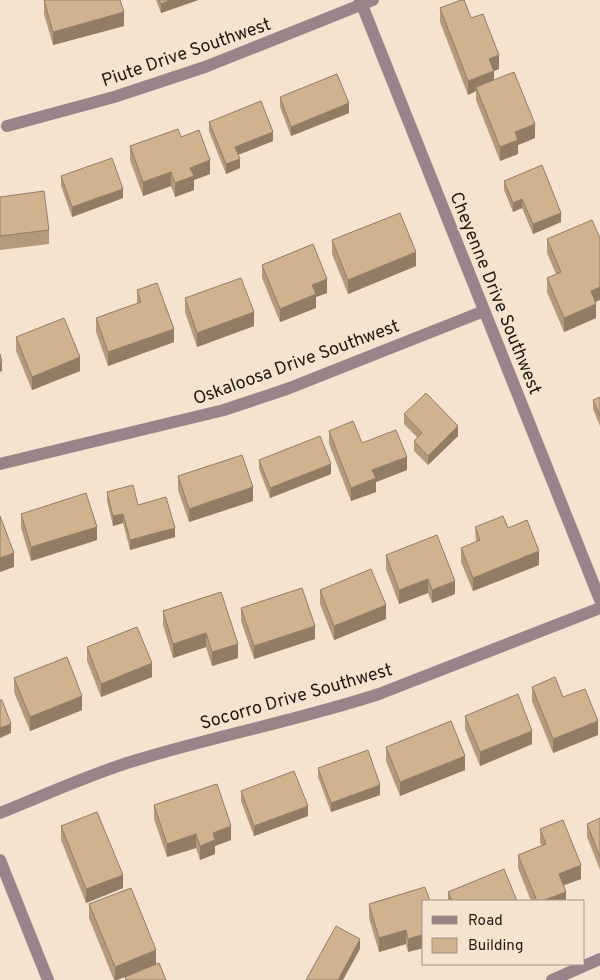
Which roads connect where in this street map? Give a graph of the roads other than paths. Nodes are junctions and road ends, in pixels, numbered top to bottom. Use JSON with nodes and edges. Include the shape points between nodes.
{"nodes":[{"id":1,"x":365,"y":2,"type":"edge"},
{"id":2,"x":7,"y":126,"type":"dead end"},
{"id":3,"x":484,"y":311,"type":"junction"},
{"id":4,"x":0,"y":464,"type":"edge"},
{"id":5,"x":600,"y":600,"type":"edge"},
{"id":6,"x":600,"y":608,"type":"edge"},
{"id":7,"x":0,"y":813,"type":"edge"},
{"id":8,"x":0,"y":860,"type":"edge"},
{"id":9,"x":600,"y":959,"type":"edge"},
{"id":10,"x":48,"y":980,"type":"edge"},
{"id":11,"x":552,"y":980,"type":"edge"}],
"edges":[{"from":1,"to":2,"type":"street","name":"Piute Drive Southwest","via":[[206,67],[114,97]]},
{"from":1,"to":3,"type":"street","name":"Cheyenne Drive Southwest"},
{"from":3,"to":4,"type":"street","name":"Oskaloosa Drive Southwest","via":[[224,410]]},
{"from":3,"to":5,"type":"street","name":"Cheyenne Drive Southwest"},
{"from":6,"to":7,"type":"street","name":"Socorro Drive Southwest","via":[[379,694],[127,763]]},
{"from":8,"to":10,"type":"street"},
{"from":9,"to":11,"type":"street"}]}
